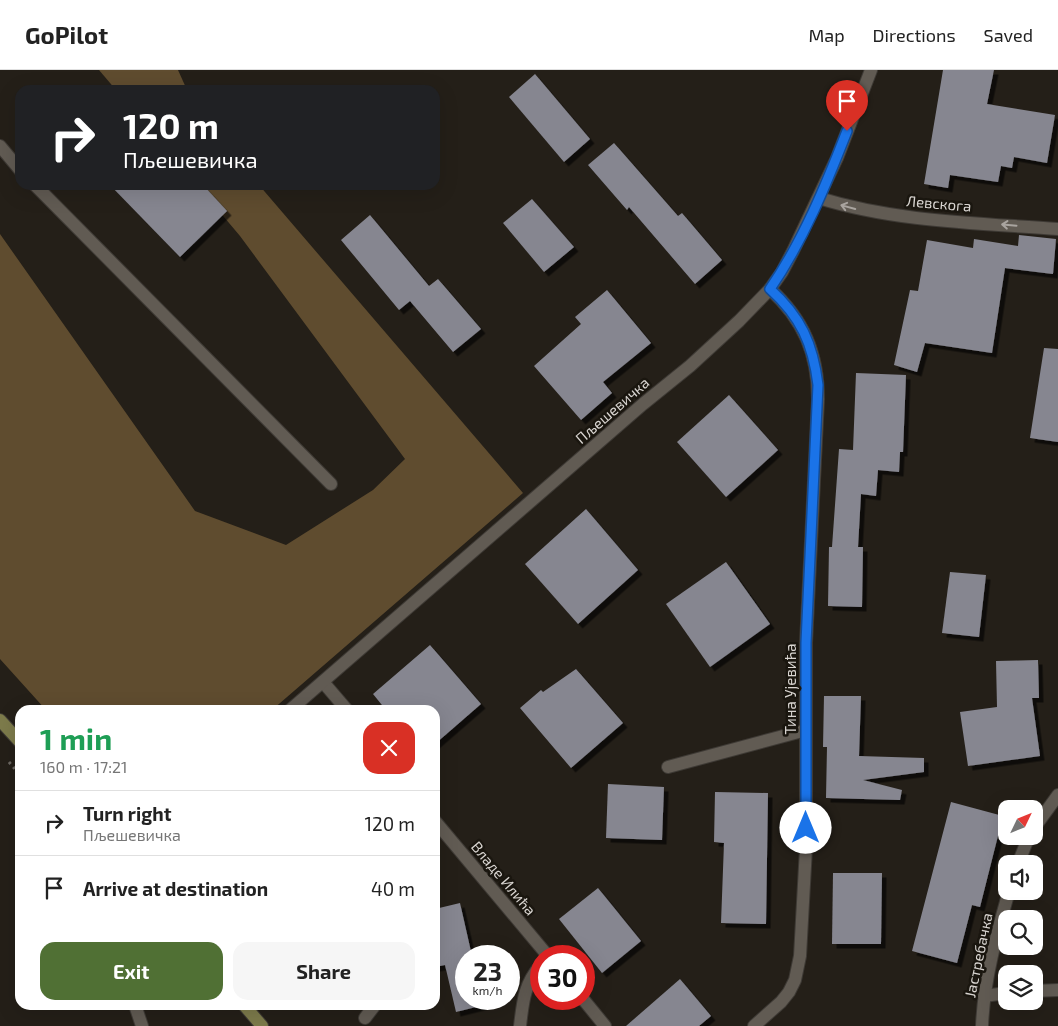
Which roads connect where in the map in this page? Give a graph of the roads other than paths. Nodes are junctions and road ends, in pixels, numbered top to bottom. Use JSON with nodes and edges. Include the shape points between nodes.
{"nodes":[{"id":1,"x":870,"y":70,"type":"edge"},
{"id":2,"x":0,"y":146,"type":"edge"},
{"id":3,"x":15,"y":164,"type":"edge"},
{"id":4,"x":40,"y":190,"type":"edge"},
{"id":5,"x":819,"y":198,"type":"junction"},
{"id":6,"x":1058,"y":229,"type":"edge"},
{"id":7,"x":770,"y":289,"type":"junction"},
{"id":8,"x":331,"y":484,"type":"dead end"},
{"id":9,"x":323,"y":682,"type":"junction"},
{"id":10,"x":296,"y":705,"type":"edge"},
{"id":11,"x":343,"y":705,"type":"edge"},
{"id":12,"x":0,"y":720,"type":"edge"},
{"id":13,"x":806,"y":730,"type":"junction"},
{"id":14,"x":15,"y":736,"type":"edge"},
{"id":15,"x":668,"y":767,"type":"dead end"},
{"id":16,"x":1058,"y":795,"type":"edge"},
{"id":17,"x":1043,"y":816,"type":"edge"},
{"id":18,"x":440,"y":828,"type":"edge"},
{"id":19,"x":1006,"y":900,"type":"edge"},
{"id":20,"x":539,"y":945,"type":"edge"},
{"id":21,"x":530,"y":981,"type":"edge"},
{"id":22,"x":1058,"y":990,"type":"edge"},
{"id":23,"x":1043,"y":991,"type":"edge"},
{"id":24,"x":998,"y":994,"type":"edge"},
{"id":25,"x":984,"y":996,"type":"junction"},
{"id":26,"x":137,"y":1010,"type":"edge"},
{"id":27,"x":248,"y":1010,"type":"edge"},
{"id":28,"x":371,"y":1010,"type":"edge"},
{"id":29,"x":592,"y":1010,"type":"edge"},
{"id":30,"x":365,"y":1018,"type":"dead end"},
{"id":31,"x":142,"y":1026,"type":"edge"},
{"id":32,"x":262,"y":1026,"type":"edge"},
{"id":33,"x":520,"y":1026,"type":"edge"},
{"id":34,"x":605,"y":1026,"type":"edge"},
{"id":35,"x":754,"y":1026,"type":"edge"},
{"id":36,"x":982,"y":1026,"type":"edge"}],
"edges":[{"from":1,"to":5,"type":"street","name":"Пљешевичка"},
{"from":2,"to":3,"type":"street"},
{"from":4,"to":8,"type":"street"},
{"from":6,"to":5,"type":"street","name":"Левскога","one_way":true,"via":[[890,215]]},
{"from":5,"to":7,"type":"street","name":"Пљешевичка","via":[[790,258]]},
{"from":7,"to":9,"type":"street","name":"Пљешевичка","via":[[690,366]]},
{"from":7,"to":13,"type":"street","name":"Тина Ујевића","via":[[792,312],[804,333],[814,359],[818,385],[806,643]]},
{"from":9,"to":10,"type":"street","name":"Пљешевичка"},
{"from":9,"to":11,"type":"street"},
{"from":12,"to":14,"type":"street"},
{"from":13,"to":15,"type":"street"},
{"from":13,"to":35,"type":"street","name":"Тина Ујевића","via":[[806,848],[798,969],[786,997]]},
{"from":16,"to":17,"type":"street"},
{"from":18,"to":20,"type":"street","name":"Владе Илића"},
{"from":19,"to":25,"type":"street","name":"Јастребачка"},
{"from":21,"to":33,"type":"street","via":[[523,997]]},
{"from":22,"to":23,"type":"street"},
{"from":24,"to":25,"type":"street"},
{"from":25,"to":36,"type":"street","name":"Јастребачка"},
{"from":26,"to":31,"type":"street"},
{"from":27,"to":32,"type":"street"},
{"from":28,"to":30,"type":"street"},
{"from":29,"to":34,"type":"street"}]}
